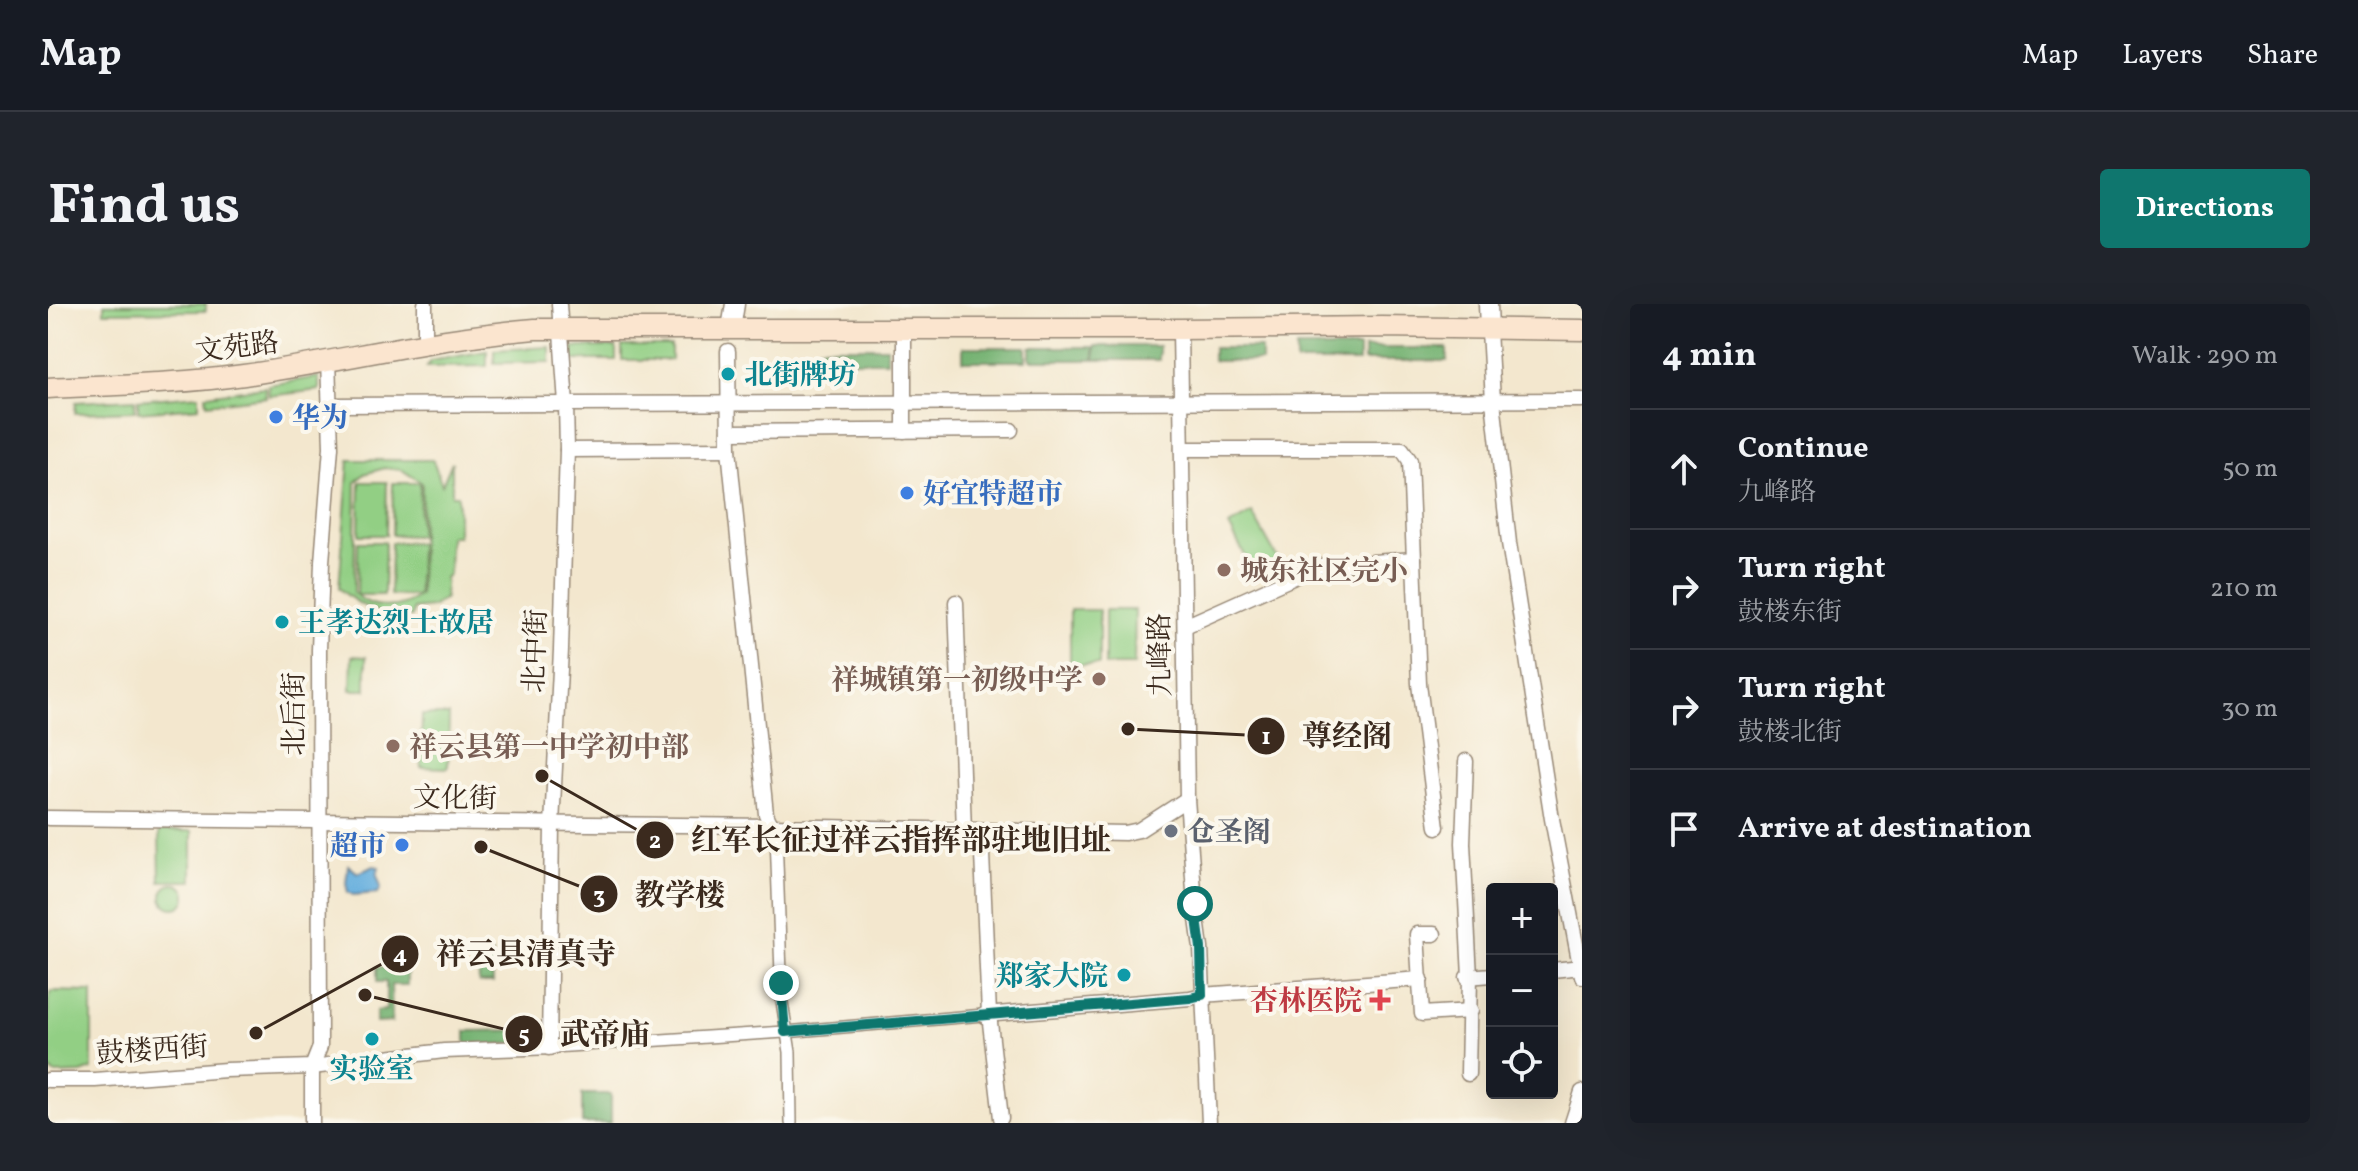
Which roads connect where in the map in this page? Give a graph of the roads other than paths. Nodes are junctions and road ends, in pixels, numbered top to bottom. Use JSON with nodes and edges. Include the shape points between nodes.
{"nodes":[{"id":1,"x":425,"y":304,"type":"edge"},
{"id":2,"x":559,"y":304,"type":"edge"},
{"id":3,"x":735,"y":304,"type":"edge"},
{"id":4,"x":1488,"y":304,"type":"edge"},
{"id":5,"x":559,"y":329,"type":"junction"},
{"id":6,"x":731,"y":329,"type":"junction"},
{"id":7,"x":904,"y":329,"type":"junction"},
{"id":8,"x":1180,"y":329,"type":"junction"},
{"id":9,"x":1489,"y":330,"type":"junction"},
{"id":10,"x":1582,"y":330,"type":"edge"},
{"id":11,"x":425,"y":344,"type":"junction"},
{"id":12,"x":728,"y":351,"type":"joint"},
{"id":13,"x":328,"y":360,"type":"junction"},
{"id":14,"x":48,"y":388,"type":"edge"},
{"id":15,"x":1582,"y":400,"type":"edge"},
{"id":16,"x":1493,"y":401,"type":"junction"},
{"id":17,"x":1181,"y":402,"type":"junction"},
{"id":18,"x":728,"y":403,"type":"junction"},
{"id":19,"x":904,"y":403,"type":"junction"},
{"id":20,"x":566,"y":404,"type":"junction"},
{"id":21,"x":331,"y":405,"type":"junction"},
{"id":22,"x":1011,"y":430,"type":"dead end"},
{"id":23,"x":904,"y":431,"type":"junction"},
{"id":24,"x":729,"y":432,"type":"junction"},
{"id":25,"x":729,"y":449,"type":"junction"},
{"id":26,"x":1182,"y":449,"type":"junction"},
{"id":27,"x":567,"y":450,"type":"junction"},
{"id":28,"x":1414,"y":559,"type":"junction"},
{"id":29,"x":956,"y":602,"type":"dead end"},
{"id":30,"x":1185,"y":626,"type":"junction"},
{"id":31,"x":1466,"y":761,"type":"dead end"},
{"id":32,"x":1187,"y":799,"type":"junction"},
{"id":33,"x":48,"y":818,"type":"edge"},
{"id":34,"x":319,"y":821,"type":"junction"},
{"id":35,"x":552,"y":825,"type":"junction"},
{"id":36,"x":1437,"y":827,"type":"dead end"},
{"id":37,"x":773,"y":830,"type":"junction"},
{"id":38,"x":964,"y":831,"type":"junction"},
{"id":39,"x":981,"y":831,"type":"junction"},
{"id":40,"x":1434,"y":934,"type":"dead end"},
{"id":41,"x":1558,"y":970,"type":"edge"},
{"id":42,"x":1581,"y":970,"type":"edge"},
{"id":43,"x":1486,"y":976,"type":"edge"},
{"id":44,"x":1469,"y":977,"type":"junction"},
{"id":45,"x":1421,"y":979,"type":"junction"},
{"id":46,"x":1202,"y":995,"type":"junction"},
{"id":47,"x":1471,"y":1011,"type":"junction"},
{"id":48,"x":986,"y":1014,"type":"junction"},
{"id":49,"x":785,"y":1032,"type":"junction"},
{"id":50,"x":551,"y":1047,"type":"junction"},
{"id":51,"x":312,"y":1067,"type":"junction"},
{"id":52,"x":1468,"y":1074,"type":"dead end"},
{"id":53,"x":48,"y":1080,"type":"edge"},
{"id":54,"x":1582,"y":1092,"type":"edge"},
{"id":55,"x":1001,"y":1118,"type":"dead end"},
{"id":56,"x":312,"y":1123,"type":"edge"},
{"id":57,"x":791,"y":1123,"type":"edge"},
{"id":58,"x":1209,"y":1123,"type":"edge"},
{"id":59,"x":1572,"y":1123,"type":"edge"}],
"edges":[{"from":1,"to":11,"type":"street"},
{"from":2,"to":5,"type":"street","name":"北中街"},
{"from":3,"to":6,"type":"street"},
{"from":4,"to":9,"type":"street"},
{"from":5,"to":6,"type":"main road","name":"文苑路"},
{"from":5,"to":11,"type":"main road","name":"文苑路"},
{"from":5,"to":20,"type":"street","name":"北中街"},
{"from":6,"to":7,"type":"main road","name":"文苑路"},
{"from":6,"to":12,"type":"street"},
{"from":7,"to":8,"type":"main road","name":"文苑路"},
{"from":7,"to":19,"type":"street"},
{"from":8,"to":9,"type":"main road","name":"文苑路"},
{"from":8,"to":17,"type":"street","name":"九峰路"},
{"from":9,"to":10,"type":"main road","name":"文苑路"},
{"from":9,"to":16,"type":"street"},
{"from":11,"to":13,"type":"main road","name":"文苑路"},
{"from":12,"to":18,"type":"street"},
{"from":13,"to":14,"type":"main road","name":"文苑路","via":[[214,378]]},
{"from":13,"to":21,"type":"street","name":"北后街"},
{"from":15,"to":16,"type":"street"},
{"from":16,"to":17,"type":"street"},
{"from":16,"to":42,"type":"street","via":[[1509,543]]},
{"from":17,"to":19,"type":"street"},
{"from":17,"to":26,"type":"street","name":"九峰路"},
{"from":18,"to":19,"type":"street"},
{"from":18,"to":20,"type":"street"},
{"from":18,"to":24,"type":"street"},
{"from":19,"to":23,"type":"street"},
{"from":20,"to":21,"type":"street"},
{"from":20,"to":27,"type":"street","name":"北中街"},
{"from":21,"to":34,"type":"street","name":"北后街","via":[[319,625]]},
{"from":22,"to":23,"type":"street"},
{"from":23,"to":24,"type":"street"},
{"from":24,"to":25,"type":"street"},
{"from":25,"to":27,"type":"street"},
{"from":25,"to":37,"type":"street","via":[[764,798]]},
{"from":26,"to":28,"type":"street","via":[[1402,449],[1410,461]]},
{"from":26,"to":30,"type":"street","name":"九峰路"},
{"from":27,"to":35,"type":"street","name":"北中街"},
{"from":28,"to":30,"type":"street","via":[[1319,566]]},
{"from":28,"to":36,"type":"street","via":[[1419,684]]},
{"from":29,"to":38,"type":"street"},
{"from":30,"to":32,"type":"street","name":"九峰路"},
{"from":31,"to":44,"type":"street","via":[[1463,843]]},
{"from":32,"to":39,"type":"street","name":"文化街","via":[[1134,832]]},
{"from":32,"to":46,"type":"street","name":"九峰路"},
{"from":33,"to":34,"type":"street","name":"文化街"},
{"from":34,"to":35,"type":"street","name":"文化街"},
{"from":34,"to":51,"type":"street","name":"北后街","via":[[320,1047]]},
{"from":35,"to":37,"type":"street","name":"文化街"},
{"from":35,"to":50,"type":"street","name":"北中街"},
{"from":37,"to":38,"type":"street","name":"文化街"},
{"from":37,"to":49,"type":"street"},
{"from":38,"to":39,"type":"street","name":"文化街"},
{"from":39,"to":48,"type":"street"},
{"from":40,"to":45,"type":"street","via":[[1417,934]]},
{"from":41,"to":42,"type":"street"},
{"from":43,"to":44,"type":"street"},
{"from":44,"to":47,"type":"street"},
{"from":45,"to":46,"type":"street"},
{"from":45,"to":47,"type":"street","via":[[1422,1014]]},
{"from":46,"to":48,"type":"street"},
{"from":46,"to":58,"type":"street","name":"九峰路"},
{"from":47,"to":52,"type":"street"},
{"from":48,"to":49,"type":"street","name":"鼓楼西街"},
{"from":48,"to":55,"type":"street"},
{"from":49,"to":50,"type":"street","name":"鼓楼西街"},
{"from":49,"to":57,"type":"street"},
{"from":50,"to":51,"type":"street","name":"鼓楼西街","via":[[444,1051]]},
{"from":51,"to":53,"type":"street","name":"鼓楼西街"},
{"from":51,"to":56,"type":"street","name":"北后街"},
{"from":54,"to":59,"type":"street"}]}
